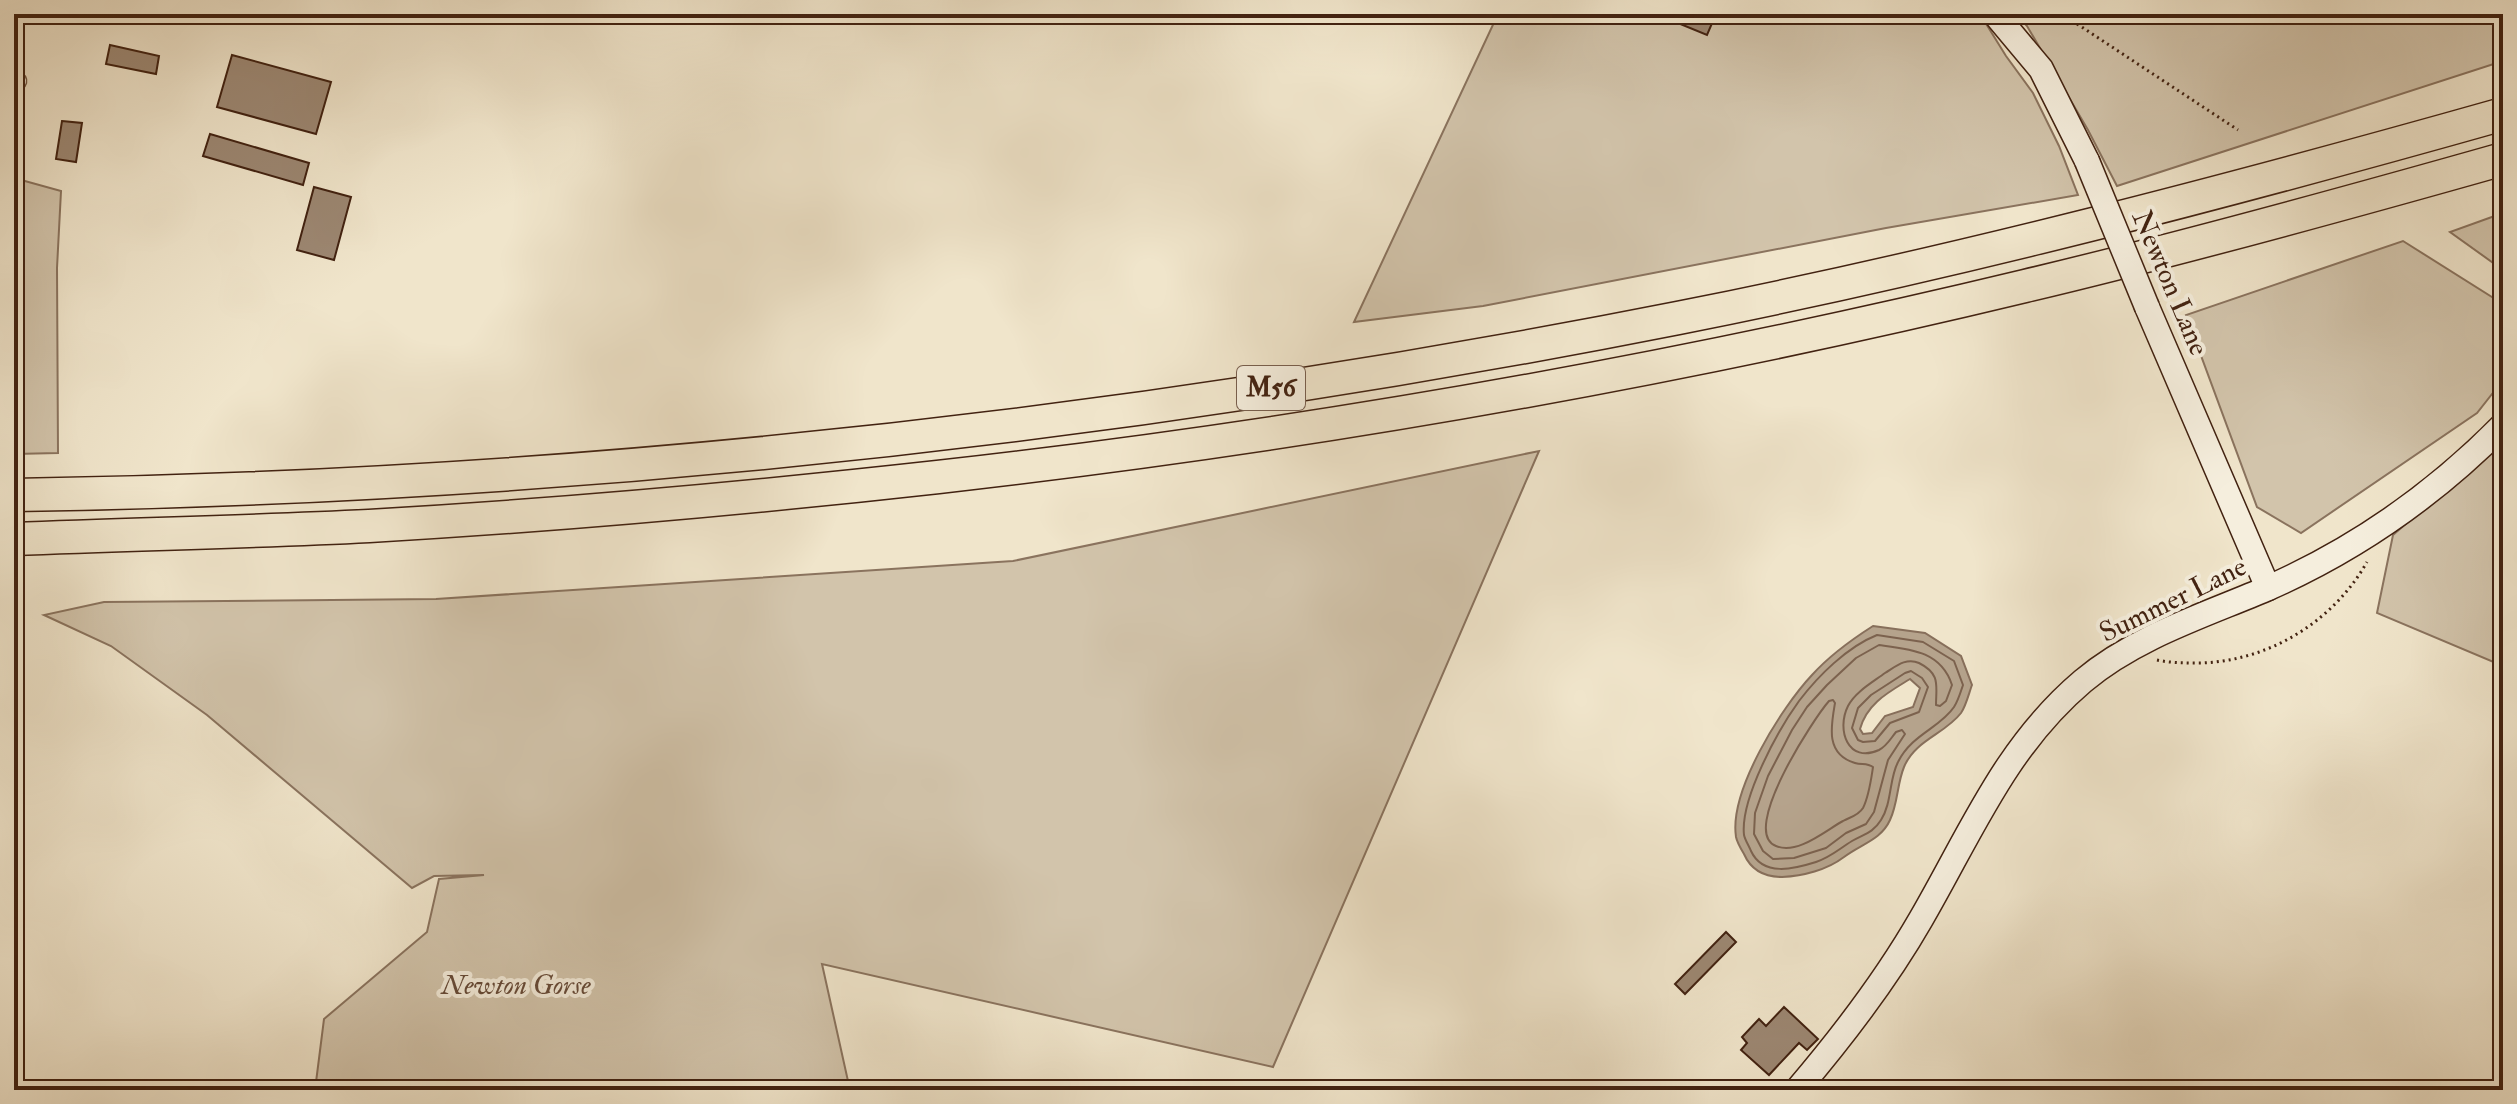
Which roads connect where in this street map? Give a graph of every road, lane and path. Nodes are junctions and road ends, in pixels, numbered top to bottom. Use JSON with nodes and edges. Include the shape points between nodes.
{"nodes":[{"id":1,"x":1995,"y":14,"type":"edge"},
{"id":2,"x":2062,"y":14,"type":"edge"},
{"id":3,"x":2503,"y":114,"type":"edge"},
{"id":4,"x":2238,"y":130,"type":"dead end"},
{"id":5,"x":2503,"y":159,"type":"edge"},
{"id":6,"x":2503,"y":425,"type":"edge"},
{"id":7,"x":14,"y":495,"type":"edge"},
{"id":8,"x":2366,"y":537,"type":"junction"},
{"id":9,"x":14,"y":539,"type":"edge"},
{"id":10,"x":2268,"y":588,"type":"junction"},
{"id":11,"x":2126,"y":652,"type":"junction"},
{"id":12,"x":1797,"y":1090,"type":"edge"}],
"edges":[{"from":1,"to":10,"type":"street","name":"Newton Lane","bridge":true,"via":[[2041,69],[2087,161]]},
{"from":2,"to":4,"type":"path"},
{"from":3,"to":7,"type":"highway","number":"M56","via":[[2181,203],[1905,269],[1679,318],[1309,382],[937,433],[643,463],[245,489]]},
{"from":5,"to":9,"type":"highway","number":"M56","via":[[2022,287],[1688,360],[1319,425],[946,476],[662,505],[371,525]]},
{"from":6,"to":8,"type":"street","name":"Summer Lane","via":[[2425,495]]},
{"from":8,"to":10,"type":"street","name":"Summer Lane"},
{"from":8,"to":11,"type":"path","via":[[2370,557],[2357,580],[2315,623],[2275,648],[2224,662],[2170,663]]},
{"from":10,"to":11,"type":"street","name":"Summer Lane"},
{"from":11,"to":12,"type":"street","name":"Summer Lane","via":[[2085,679],[2025,740],[1868,1001]]}]}
